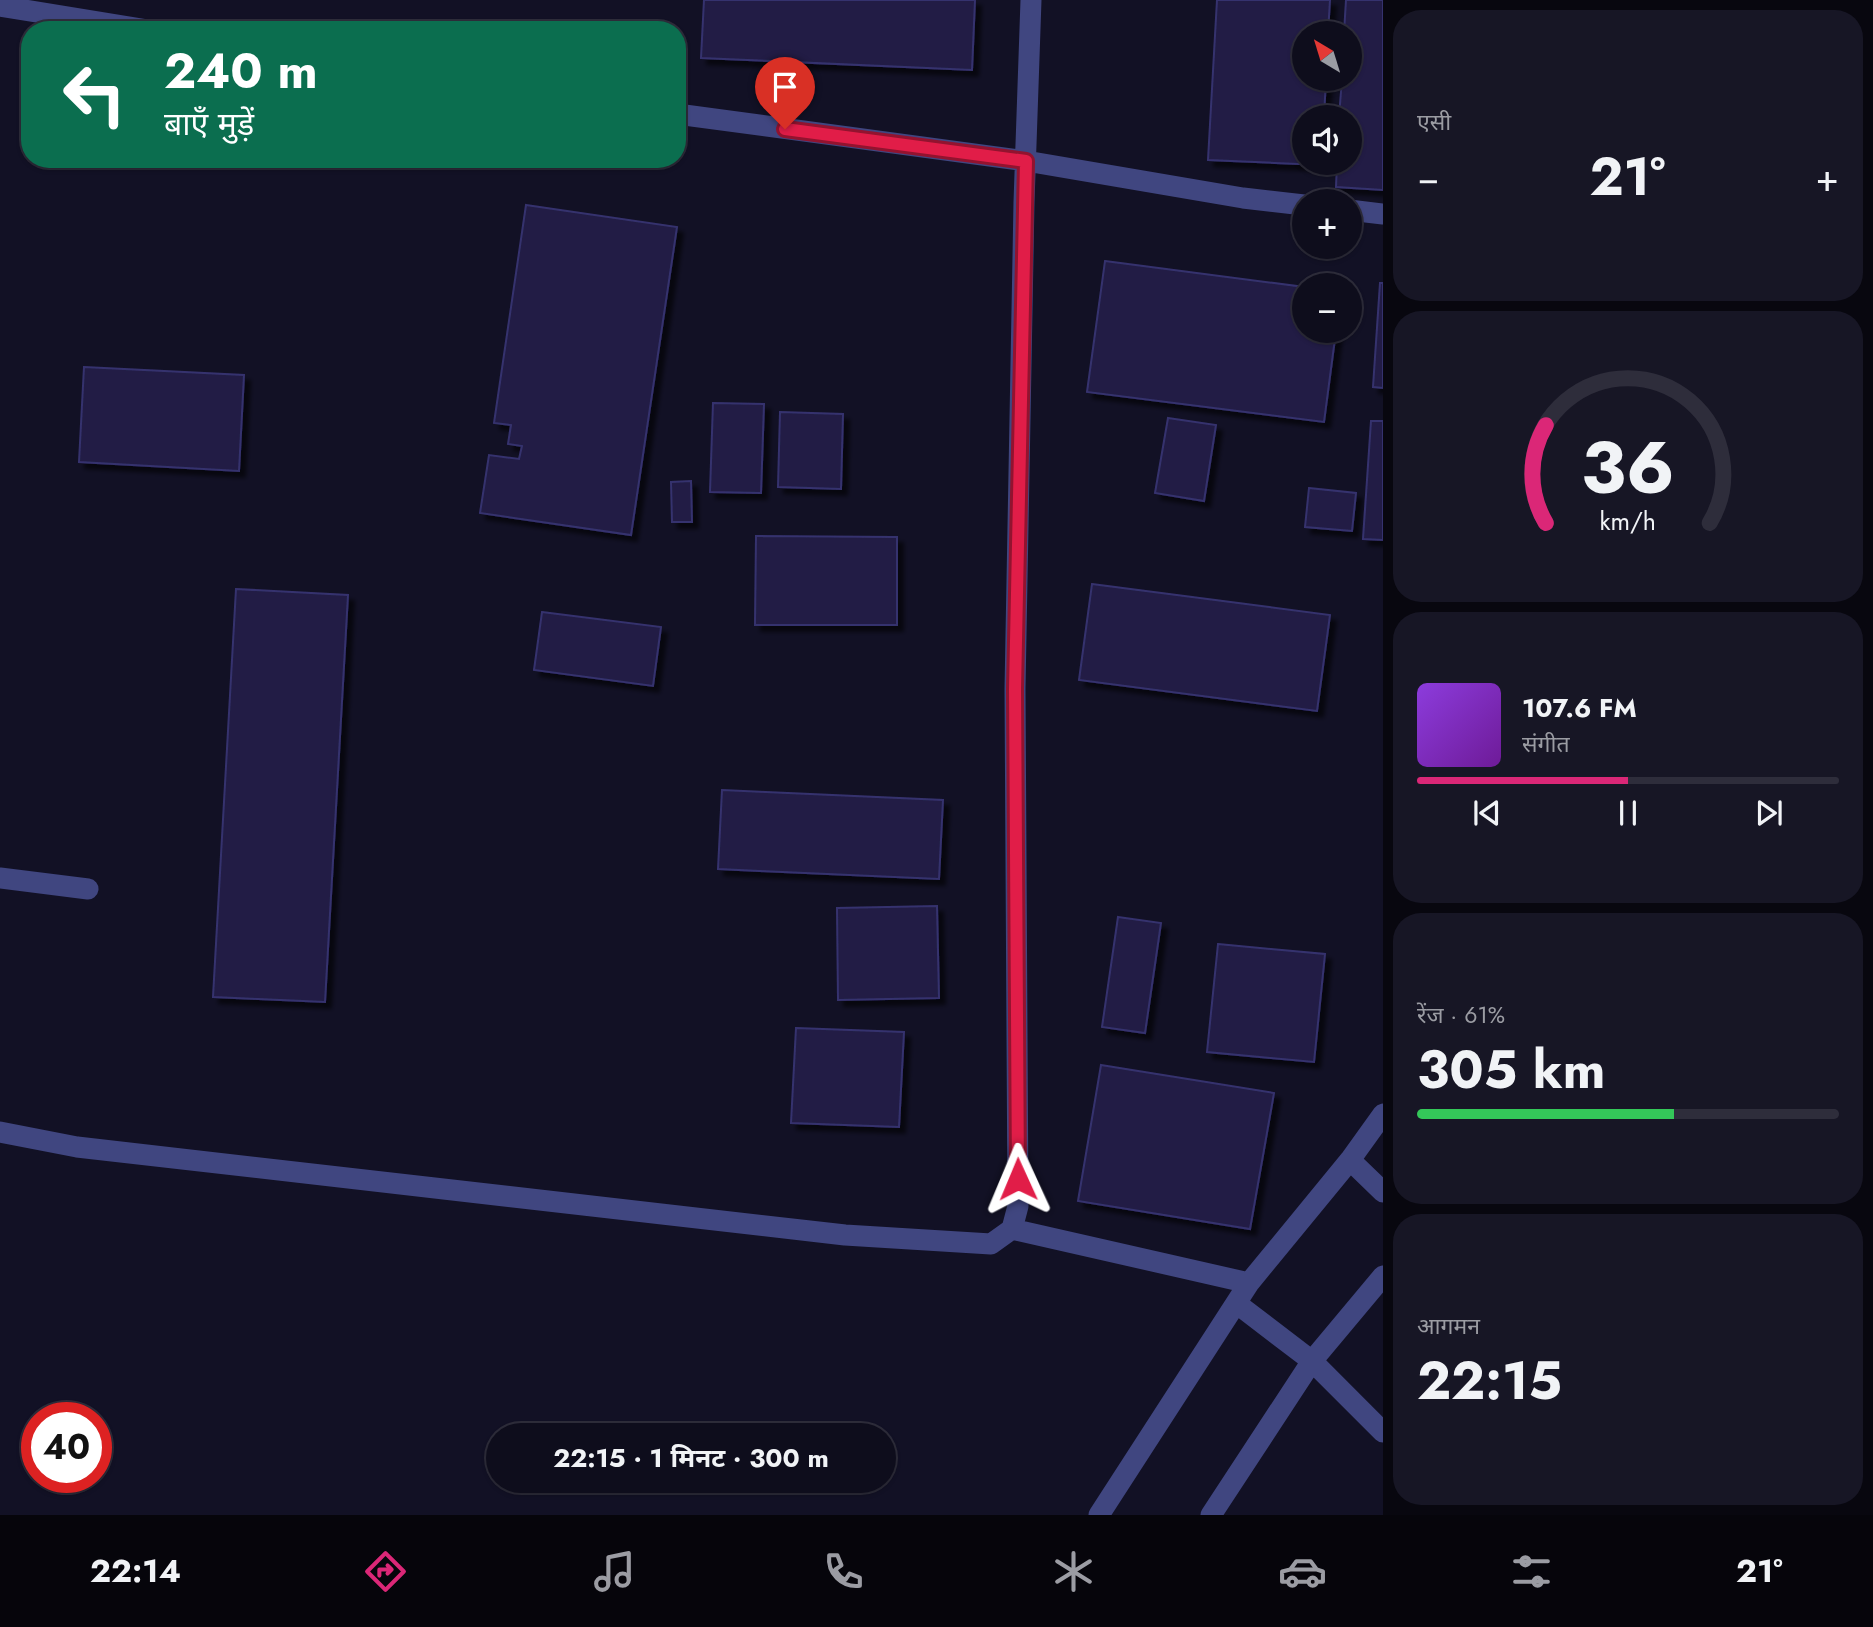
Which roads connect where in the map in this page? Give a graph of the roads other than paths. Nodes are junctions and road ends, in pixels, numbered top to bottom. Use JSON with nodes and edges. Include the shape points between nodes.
{"nodes":[{"id":1,"x":1031,"y":0,"type":"edge"},
{"id":2,"x":0,"y":6,"type":"edge"},
{"id":3,"x":93,"y":21,"type":"edge"},
{"id":4,"x":686,"y":115,"type":"edge"},
{"id":5,"x":1026,"y":161,"type":"junction"},
{"id":6,"x":1292,"y":204,"type":"edge"},
{"id":7,"x":1362,"y":212,"type":"edge"},
{"id":8,"x":1383,"y":214,"type":"edge"},
{"id":9,"x":0,"y":878,"type":"edge"},
{"id":10,"x":88,"y":889,"type":"dead end"},
{"id":11,"x":1383,"y":1114,"type":"edge"},
{"id":12,"x":0,"y":1132,"type":"edge"},
{"id":13,"x":1350,"y":1160,"type":"junction"},
{"id":14,"x":1383,"y":1192,"type":"edge"},
{"id":15,"x":1012,"y":1229,"type":"junction"},
{"id":16,"x":1383,"y":1276,"type":"edge"},
{"id":17,"x":1249,"y":1283,"type":"junction"},
{"id":18,"x":1236,"y":1303,"type":"junction"},
{"id":19,"x":1312,"y":1361,"type":"junction"},
{"id":20,"x":1383,"y":1432,"type":"edge"},
{"id":21,"x":1099,"y":1515,"type":"edge"},
{"id":22,"x":1211,"y":1515,"type":"edge"}],
"edges":[{"from":1,"to":5,"type":"street"},
{"from":2,"to":3,"type":"street"},
{"from":4,"to":5,"type":"street"},
{"from":5,"to":6,"type":"street"},
{"from":5,"to":15,"type":"street","via":[[1015,689],[1018,1206]]},
{"from":7,"to":8,"type":"street"},
{"from":9,"to":10,"type":"street"},
{"from":11,"to":13,"type":"street"},
{"from":12,"to":15,"type":"street","via":[[91,1149],[845,1235],[991,1244]]},
{"from":13,"to":14,"type":"street"},
{"from":13,"to":17,"type":"street"},
{"from":15,"to":17,"type":"street"},
{"from":16,"to":19,"type":"street"},
{"from":17,"to":18,"type":"street"},
{"from":18,"to":19,"type":"street"},
{"from":18,"to":21,"type":"street"},
{"from":19,"to":20,"type":"street"},
{"from":19,"to":22,"type":"street"}]}
